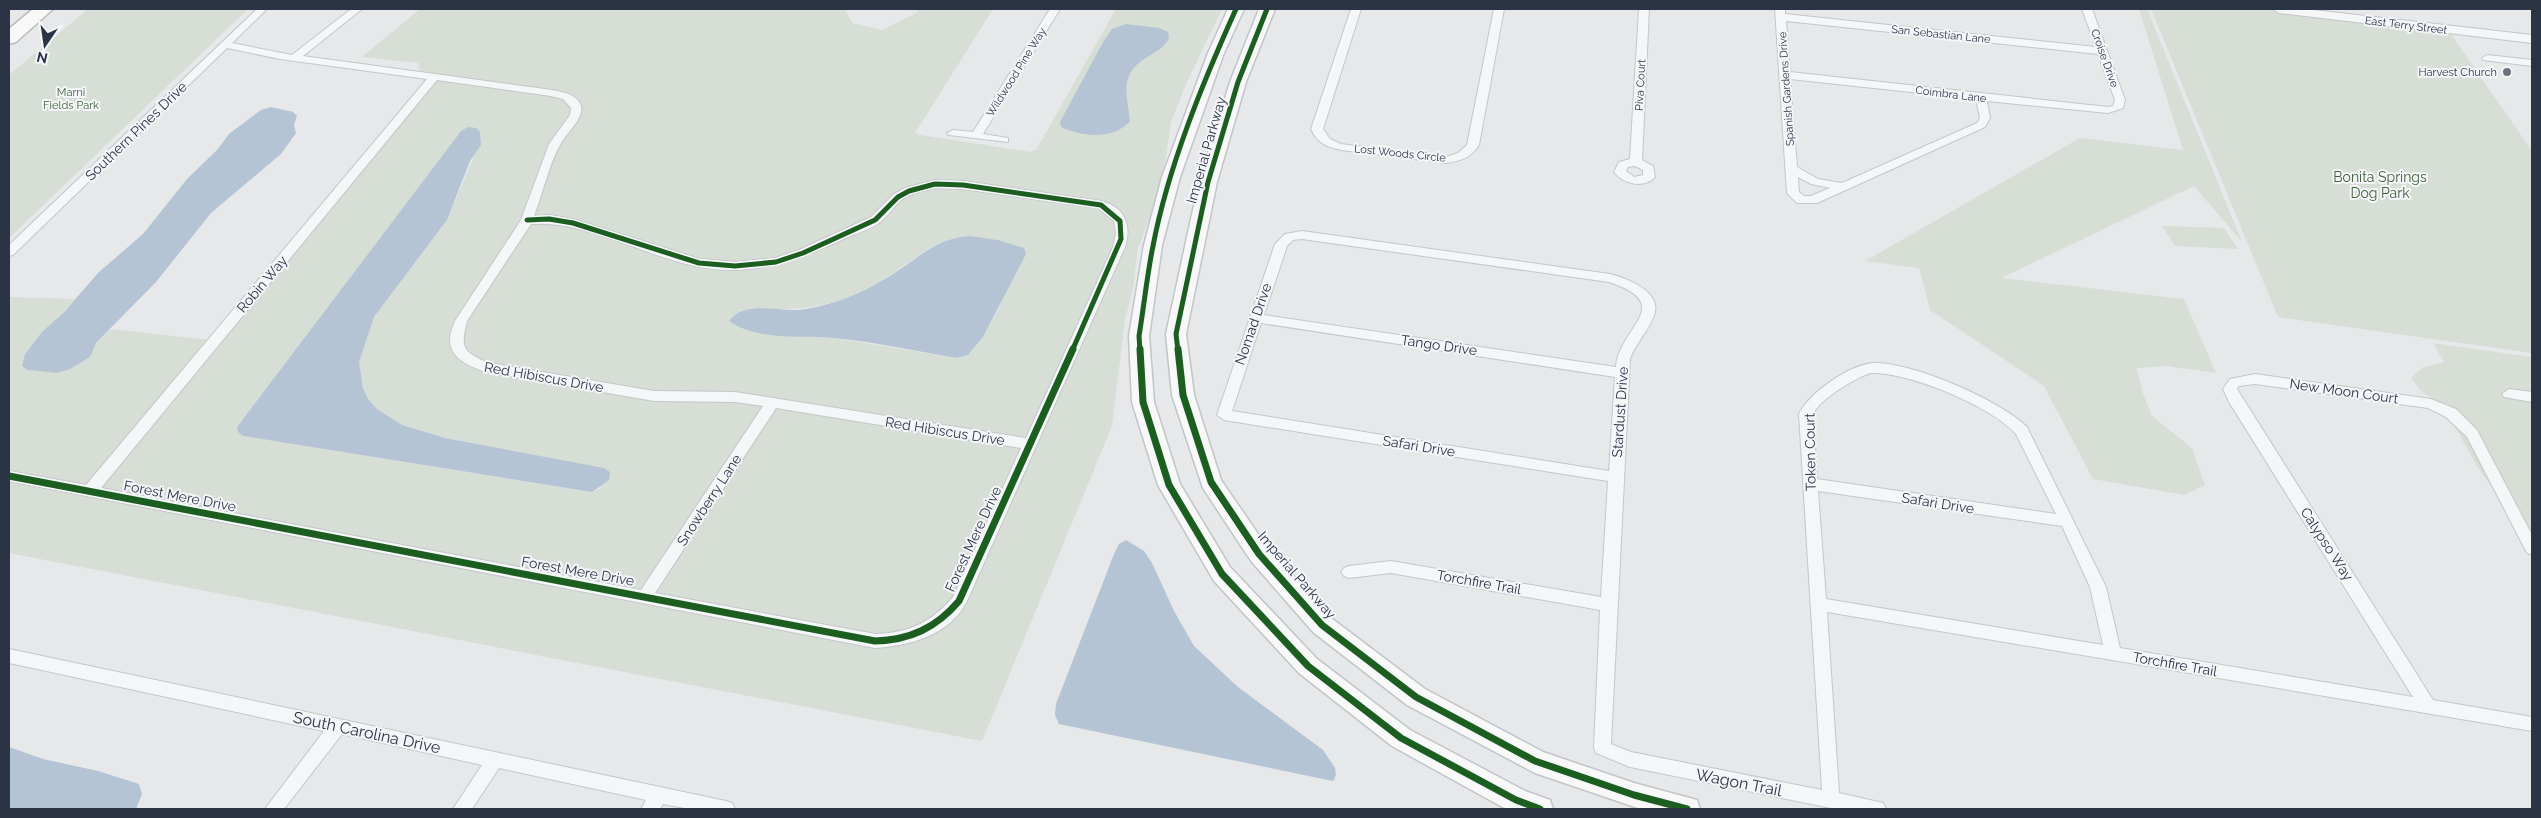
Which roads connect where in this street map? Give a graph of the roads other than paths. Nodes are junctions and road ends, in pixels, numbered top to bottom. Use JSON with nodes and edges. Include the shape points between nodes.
{"nodes":[{"id":1,"x":44,"y":9,"type":"edge"},
{"id":2,"x":262,"y":9,"type":"edge"},
{"id":3,"x":358,"y":9,"type":"edge"},
{"id":4,"x":1055,"y":9,"type":"edge"},
{"id":5,"x":1236,"y":9,"type":"edge"},
{"id":6,"x":1267,"y":9,"type":"edge"},
{"id":7,"x":1356,"y":9,"type":"edge"},
{"id":8,"x":1499,"y":9,"type":"edge"},
{"id":9,"x":1644,"y":9,"type":"edge"},
{"id":10,"x":2087,"y":9,"type":"edge"},
{"id":11,"x":2279,"y":9,"type":"edge"},
{"id":12,"x":2338,"y":9,"type":"edge"},
{"id":13,"x":1781,"y":13,"type":"edge"},
{"id":14,"x":2532,"y":30,"type":"edge"},
{"id":15,"x":9,"y":38,"type":"edge"},
{"id":16,"x":2532,"y":39,"type":"edge"},
{"id":17,"x":225,"y":44,"type":"junction"},
{"id":18,"x":2102,"y":51,"type":"junction"},
{"id":19,"x":215,"y":54,"type":"junction"},
{"id":20,"x":280,"y":56,"type":"junction"},
{"id":21,"x":294,"y":58,"type":"junction"},
{"id":22,"x":2487,"y":58,"type":"dead end"},
{"id":23,"x":2532,"y":63,"type":"edge"},
{"id":24,"x":1785,"y":75,"type":"junction"},
{"id":25,"x":434,"y":77,"type":"junction"},
{"id":26,"x":1981,"y":97,"type":"junction"},
{"id":27,"x":2118,"y":108,"type":"joint"},
{"id":28,"x":953,"y":133,"type":"dead end"},
{"id":29,"x":976,"y":136,"type":"junction"},
{"id":30,"x":1004,"y":140,"type":"dead end"},
{"id":31,"x":1636,"y":162,"type":"dead end"},
{"id":32,"x":1792,"y":169,"type":"junction"},
{"id":33,"x":1844,"y":186,"type":"junction"},
{"id":34,"x":527,"y":220,"type":"junction"},
{"id":35,"x":1289,"y":237,"type":"joint"},
{"id":36,"x":9,"y":252,"type":"edge"},
{"id":37,"x":1256,"y":318,"type":"junction"},
{"id":38,"x":1622,"y":372,"type":"junction"},
{"id":39,"x":2235,"y":382,"type":"joint"},
{"id":40,"x":2509,"y":394,"type":"dead end"},
{"id":41,"x":2532,"y":397,"type":"edge"},
{"id":42,"x":772,"y":403,"type":"junction"},
{"id":43,"x":1224,"y":415,"type":"joint"},
{"id":44,"x":1030,"y":444,"type":"junction"},
{"id":45,"x":9,"y":476,"type":"edge"},
{"id":46,"x":1615,"y":478,"type":"junction"},
{"id":47,"x":1810,"y":484,"type":"junction"},
{"id":48,"x":90,"y":491,"type":"junction"},
{"id":49,"x":2067,"y":521,"type":"junction"},
{"id":50,"x":2532,"y":549,"type":"edge"},
{"id":51,"x":1349,"y":572,"type":"dead end"},
{"id":52,"x":645,"y":596,"type":"junction"},
{"id":53,"x":1818,"y":604,"type":"junction"},
{"id":54,"x":1608,"y":605,"type":"junction"},
{"id":55,"x":2113,"y":653,"type":"junction"},
{"id":56,"x":9,"y":656,"type":"edge"},
{"id":57,"x":2428,"y":706,"type":"junction"},
{"id":58,"x":2532,"y":724,"type":"edge"},
{"id":59,"x":338,"y":726,"type":"junction"},
{"id":60,"x":1602,"y":748,"type":"joint"},
{"id":61,"x":495,"y":760,"type":"junction"},
{"id":62,"x":1831,"y":800,"type":"junction"},
{"id":63,"x":654,"y":803,"type":"edge"},
{"id":64,"x":274,"y":809,"type":"edge"},
{"id":65,"x":462,"y":809,"type":"edge"},
{"id":66,"x":726,"y":809,"type":"edge"},
{"id":67,"x":1540,"y":809,"type":"edge"},
{"id":68,"x":1688,"y":809,"type":"edge"},
{"id":69,"x":1877,"y":809,"type":"edge"}],
"edges":[{"from":1,"to":15,"type":"highway"},
{"from":2,"to":17,"type":"street","name":"Southern Pines Drive"},
{"from":3,"to":21,"type":"street"},
{"from":4,"to":29,"type":"street","name":"Wildwood Pine Way"},
{"from":5,"to":67,"type":"main road","name":"Imperial Parkway","via":[[1216,53],[1171,176],[1153,245],[1139,336],[1143,402],[1169,485],[1222,574],[1308,666],[1401,738],[1516,800]]},
{"from":6,"to":68,"type":"main road","name":"Imperial Parkway","via":[[1238,82],[1208,182],[1176,334],[1182,395],[1211,482],[1259,554],[1322,625],[1416,697],[1535,761],[1634,795]]},
{"from":7,"to":8,"type":"street","name":"Lost Woods Circle","via":[[1317,128],[1319,137],[1341,147],[1446,160],[1459,158],[1473,145]]},
{"from":9,"to":31,"type":"street","name":"Piva Court"},
{"from":10,"to":18,"type":"street","name":"Croise Drive"},
{"from":11,"to":16,"type":"street","name":"East Terry Street"},
{"from":12,"to":14,"type":"street"},
{"from":13,"to":18,"type":"street","name":"San Sebastian Lane"},
{"from":13,"to":24,"type":"street","name":"Spanish Gardens Drive"},
{"from":17,"to":19,"type":"street","name":"Southern Pines Drive"},
{"from":17,"to":20,"type":"street","name":"Red Hibiscus Drive"},
{"from":18,"to":27,"type":"street","name":"Croise Drive","via":[[2120,100]]},
{"from":19,"to":20,"type":"street","name":"Red Hibiscus Drive"},
{"from":19,"to":36,"type":"street","name":"Southern Pines Drive"},
{"from":20,"to":21,"type":"street","name":"Red Hibiscus Drive"},
{"from":21,"to":25,"type":"street","name":"Red Hibiscus Drive"},
{"from":22,"to":23,"type":"street"},
{"from":24,"to":26,"type":"street","name":"Coimbra Lane"},
{"from":24,"to":32,"type":"street","name":"Spanish Gardens Drive"},
{"from":25,"to":34,"type":"street","name":"Red Hibiscus Drive","via":[[560,94],[573,101],[575,115],[555,144]]},
{"from":25,"to":48,"type":"street","name":"Robin Way"},
{"from":26,"to":27,"type":"street","name":"Coimbra Lane","via":[[2108,110]]},
{"from":26,"to":33,"type":"street","name":"Spanish Gardens Drive","via":[[1985,118],[1981,125]]},
{"from":28,"to":29,"type":"street"},
{"from":29,"to":30,"type":"street"},
{"from":32,"to":33,"type":"street","via":[[1815,182]]},
{"from":32,"to":33,"type":"street","name":"Spanish Gardens Drive","via":[[1793,193],[1801,200],[1813,200]]},
{"from":34,"to":42,"type":"street","name":"Red Hibiscus Drive","via":[[461,321],[456,340],[465,358],[486,367],[639,394],[735,396]]},
{"from":34,"to":44,"type":"street","name":"Forest Mere Drive","via":[[573,223],[691,261],[735,266],[776,262],[803,254],[875,220],[898,197],[909,191],[935,184],[963,185],[1101,205],[1120,219],[1124,228],[1122,238]]},
{"from":35,"to":37,"type":"street","name":"Nomad Drive","via":[[1281,244]]},
{"from":35,"to":38,"type":"street","name":"Stardust Drive","via":[[1302,235],[1623,282],[1645,297],[1649,307],[1648,317],[1626,350]]},
{"from":37,"to":38,"type":"street","name":"Tango Drive"},
{"from":37,"to":43,"type":"street","name":"Nomad Drive"},
{"from":38,"to":46,"type":"street","name":"Stardust Drive"},
{"from":39,"to":50,"type":"street","name":"New Moon Court","via":[[2255,379],[2368,394],[2431,404],[2451,413],[2472,434]]},
{"from":39,"to":57,"type":"street","name":"Calypso Way","via":[[2230,389],[2234,399]]},
{"from":40,"to":41,"type":"street"},
{"from":42,"to":44,"type":"street","name":"Red Hibiscus Drive"},
{"from":42,"to":52,"type":"street","name":"Snowberry Lane"},
{"from":43,"to":46,"type":"street","name":"Safari Drive"},
{"from":44,"to":52,"type":"street","name":"Forest Mere Drive","via":[[959,601],[933,627],[915,636],[876,641]]},
{"from":45,"to":48,"type":"street","name":"Forest Mere Drive"},
{"from":46,"to":54,"type":"street","name":"Stardust Drive"},
{"from":47,"to":49,"type":"street","name":"Safari Drive"},
{"from":47,"to":49,"type":"street","name":"Token Court","via":[[1806,414],[1810,404],[1868,368],[1895,369],[1998,411],[2012,420],[2022,431]]},
{"from":47,"to":53,"type":"street","name":"Token Court"},
{"from":48,"to":52,"type":"street","name":"Forest Mere Drive"},
{"from":49,"to":55,"type":"street","name":"Token Court","via":[[2098,587]]},
{"from":51,"to":54,"type":"street","name":"Torchfire Trail","via":[[1392,567]]},
{"from":53,"to":55,"type":"street","name":"Torchfire Trail"},
{"from":53,"to":62,"type":"street","name":"Token Court"},
{"from":54,"to":60,"type":"street","name":"Stardust Drive"},
{"from":55,"to":57,"type":"street","name":"Torchfire Trail"},
{"from":56,"to":59,"type":"street","name":"South Carolina Drive"},
{"from":57,"to":58,"type":"street","name":"Torchfire Trail"},
{"from":59,"to":61,"type":"street","name":"South Carolina Drive"},
{"from":59,"to":64,"type":"street"},
{"from":60,"to":62,"type":"street","name":"Wagon Trail","via":[[1630,759]]},
{"from":61,"to":63,"type":"street","name":"South Carolina Drive"},
{"from":61,"to":65,"type":"street"},
{"from":62,"to":69,"type":"street","name":"Wagon Trail"},
{"from":63,"to":66,"type":"street","name":"South Carolina Drive"}]}
